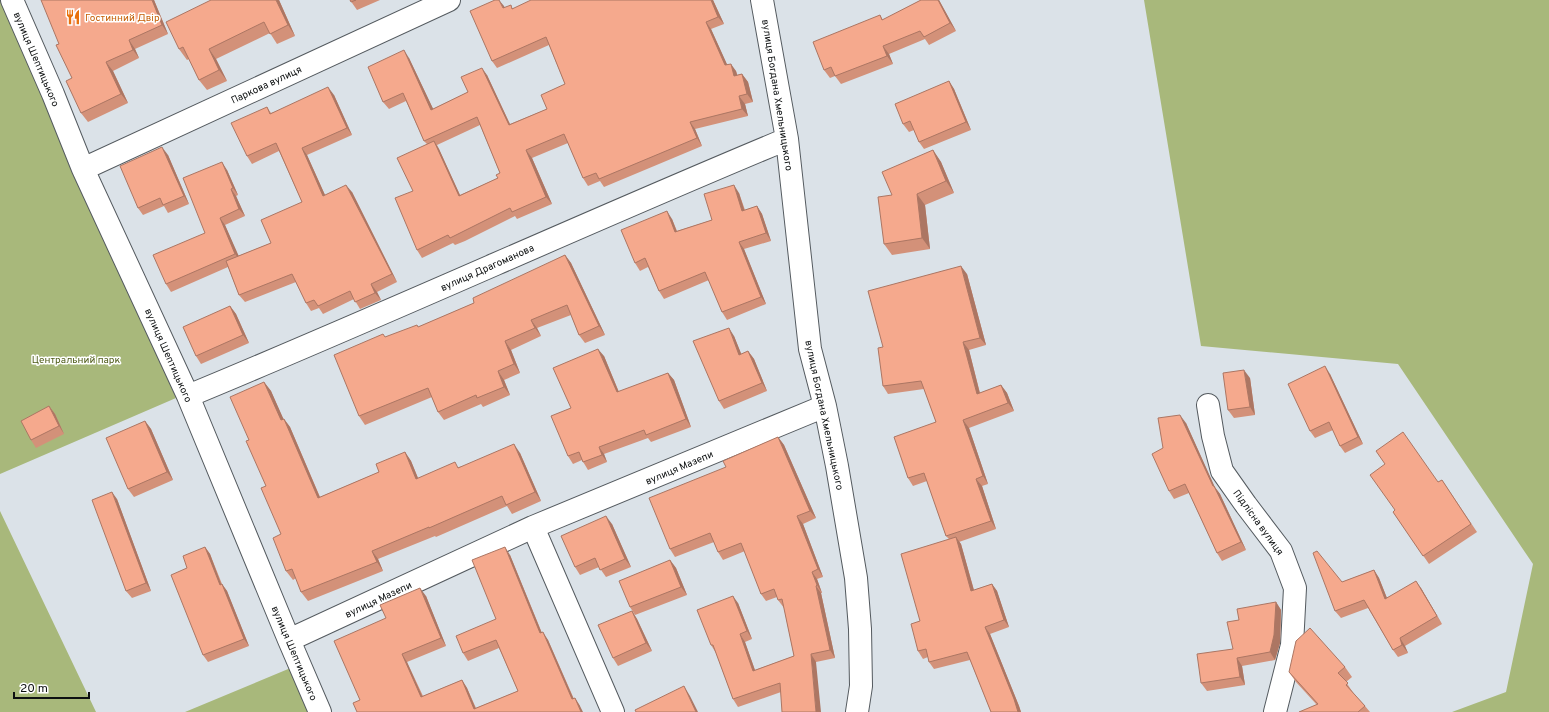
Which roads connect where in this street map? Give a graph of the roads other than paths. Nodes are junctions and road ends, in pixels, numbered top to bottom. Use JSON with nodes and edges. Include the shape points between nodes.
{"nodes":[{"id":1,"x":12,"y":0,"type":"edge"},
{"id":2,"x":449,"y":0,"type":"edge"},
{"id":3,"x":762,"y":0,"type":"edge"},
{"id":4,"x":788,"y":139,"type":"junction"},
{"id":5,"x":83,"y":169,"type":"junction"},
{"id":6,"x":188,"y":396,"type":"junction"},
{"id":7,"x":1208,"y":405,"type":"dead end"},
{"id":8,"x":825,"y":406,"type":"junction"},
{"id":9,"x":533,"y":527,"type":"junction"},
{"id":10,"x":289,"y":640,"type":"junction"},
{"id":11,"x":320,"y":712,"type":"edge"},
{"id":12,"x":613,"y":712,"type":"edge"},
{"id":13,"x":857,"y":712,"type":"edge"},
{"id":14,"x":1275,"y":712,"type":"edge"}],
"edges":[{"from":1,"to":5,"type":"street","name":"вулиця Шептицького"},
{"from":2,"to":5,"type":"street","name":"Паркова вулиця"},
{"from":3,"to":4,"type":"street","name":"вулиця Богдана Хмельницького"},
{"from":4,"to":6,"type":"street","name":"вулиця Драгоманова","via":[[652,195]]},
{"from":4,"to":8,"type":"street","name":"вулиця Богдана Хмельницького","via":[[810,349]]},
{"from":5,"to":6,"type":"street","name":"вулиця Шептицького"},
{"from":6,"to":10,"type":"street","name":"вулиця Шептицького"},
{"from":7,"to":14,"type":"street","name":"Підлісна вулиця","via":[[1222,471],[1281,551],[1296,588],[1292,645]]},
{"from":8,"to":9,"type":"street","name":"вулиця Мазепи"},
{"from":8,"to":13,"type":"street","name":"вулиця Богдана Хмельницького","via":[[856,578],[861,686]]},
{"from":9,"to":10,"type":"street","name":"вулиця Мазепи"},
{"from":9,"to":12,"type":"street"},
{"from":10,"to":11,"type":"street","name":"вулиця Шептицького"}]}
